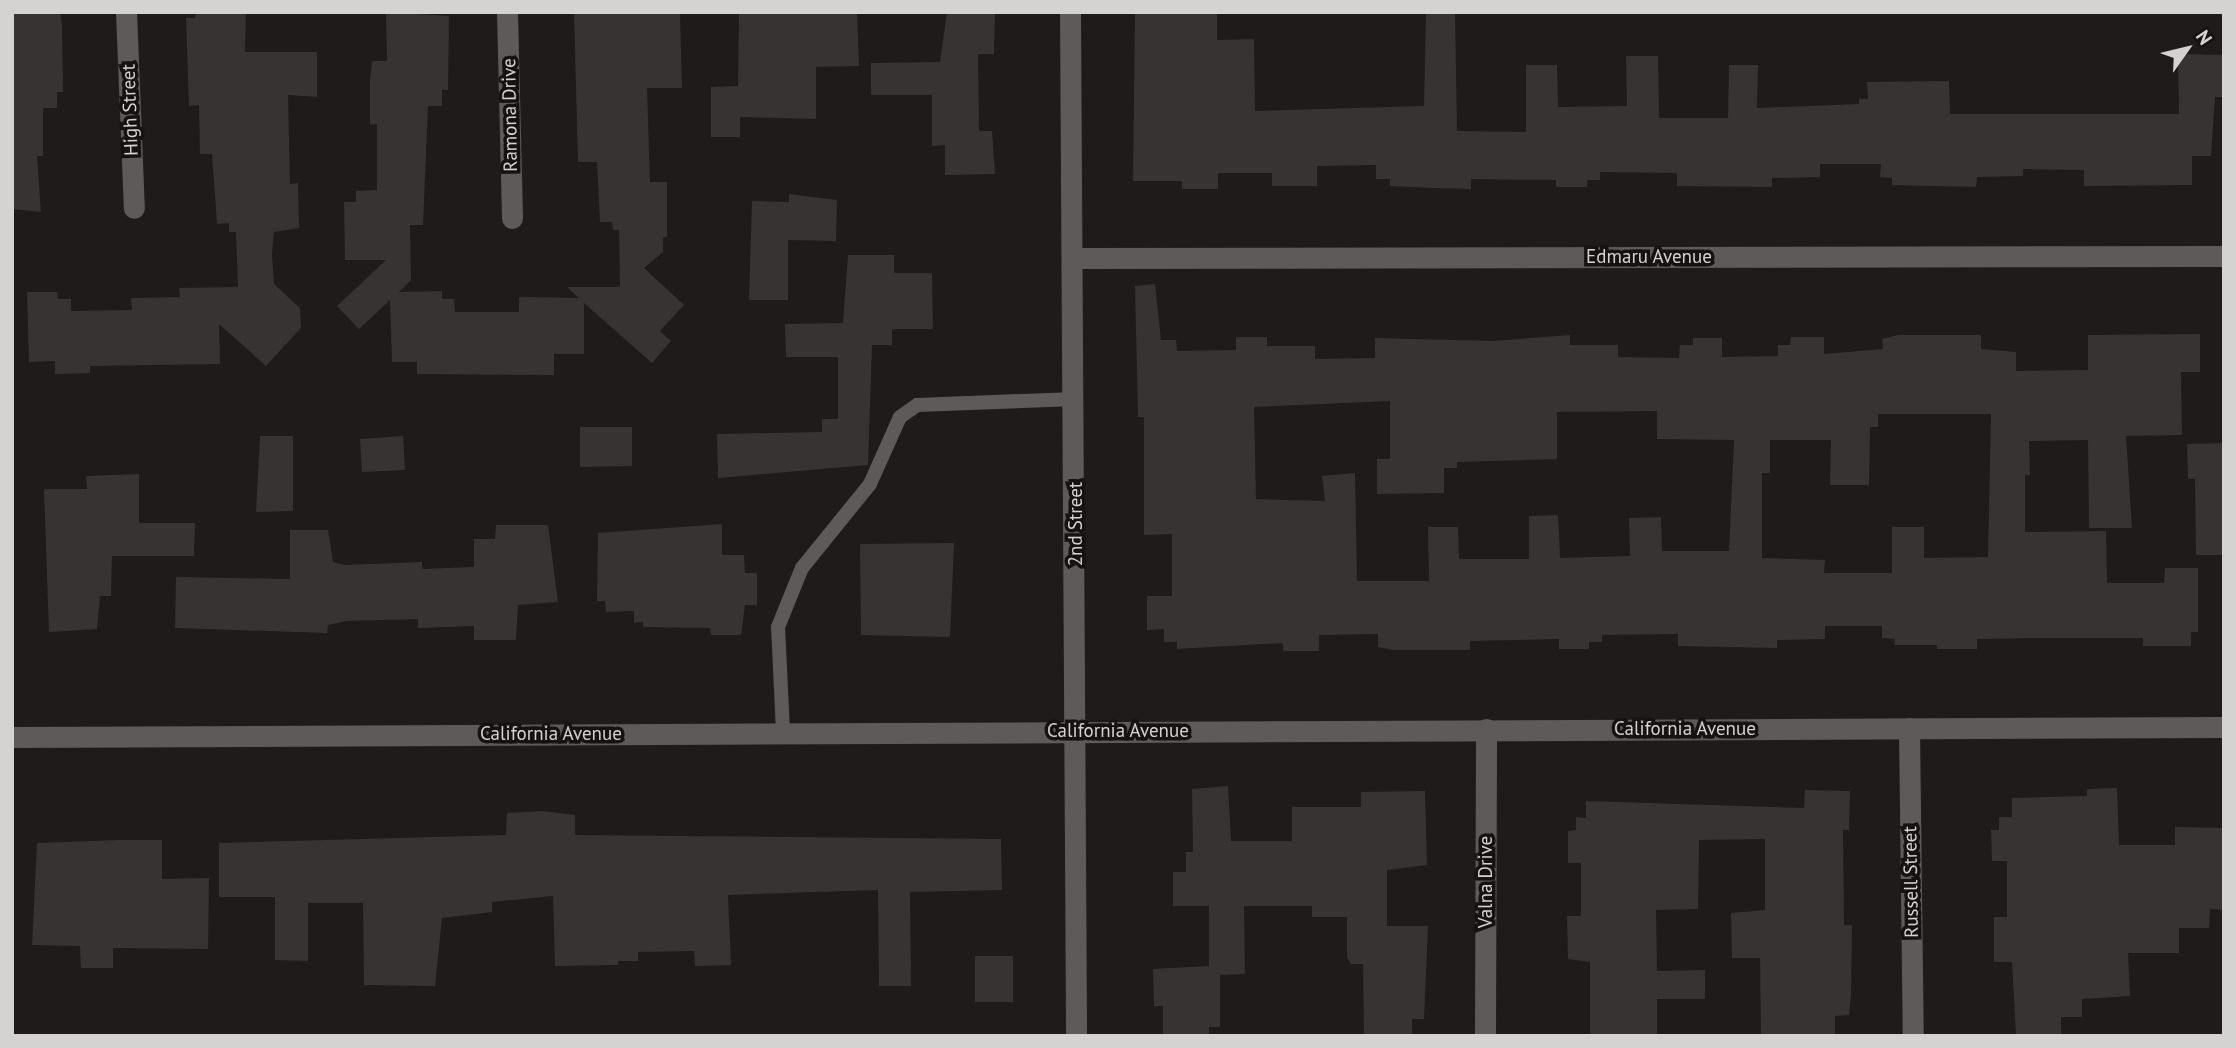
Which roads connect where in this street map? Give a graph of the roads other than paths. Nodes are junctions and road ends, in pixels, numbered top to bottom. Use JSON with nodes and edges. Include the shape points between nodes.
{"nodes":[{"id":1,"x":126,"y":12,"type":"edge"},
{"id":2,"x":507,"y":12,"type":"edge"},
{"id":3,"x":1070,"y":12,"type":"edge"},
{"id":4,"x":134,"y":208,"type":"dead end"},
{"id":5,"x":512,"y":218,"type":"dead end"},
{"id":6,"x":2224,"y":256,"type":"edge"},
{"id":7,"x":1074,"y":258,"type":"junction"},
{"id":8,"x":1076,"y":399,"type":"junction"},
{"id":9,"x":2224,"y":727,"type":"edge"},
{"id":10,"x":1909,"y":728,"type":"junction"},
{"id":11,"x":1486,"y":729,"type":"junction"},
{"id":12,"x":1078,"y":731,"type":"junction"},
{"id":13,"x":783,"y":733,"type":"junction"},
{"id":14,"x":12,"y":737,"type":"edge"},
{"id":15,"x":1076,"y":1036,"type":"edge"},
{"id":16,"x":1485,"y":1036,"type":"edge"},
{"id":17,"x":1913,"y":1036,"type":"edge"}],
"edges":[{"from":1,"to":4,"type":"street","name":"High Street"},
{"from":2,"to":5,"type":"street","name":"Ramona Drive"},
{"from":3,"to":7,"type":"street","name":"2nd Street"},
{"from":6,"to":7,"type":"street","name":"Edmaru Avenue"},
{"from":7,"to":8,"type":"street","name":"2nd Street"},
{"from":8,"to":12,"type":"street","name":"2nd Street"},
{"from":8,"to":13,"type":"lane","via":[[917,405],[900,417],[870,484],[802,568],[778,627]]},
{"from":9,"to":10,"type":"street","name":"California Avenue"},
{"from":10,"to":11,"type":"street","name":"California Avenue"},
{"from":10,"to":17,"type":"street","name":"Russell Street"},
{"from":11,"to":12,"type":"street","name":"California Avenue"},
{"from":11,"to":16,"type":"street","name":"Valna Drive"},
{"from":12,"to":13,"type":"street","name":"California Avenue"},
{"from":12,"to":15,"type":"street","name":"2nd Street"},
{"from":13,"to":14,"type":"street","name":"California Avenue"}]}
